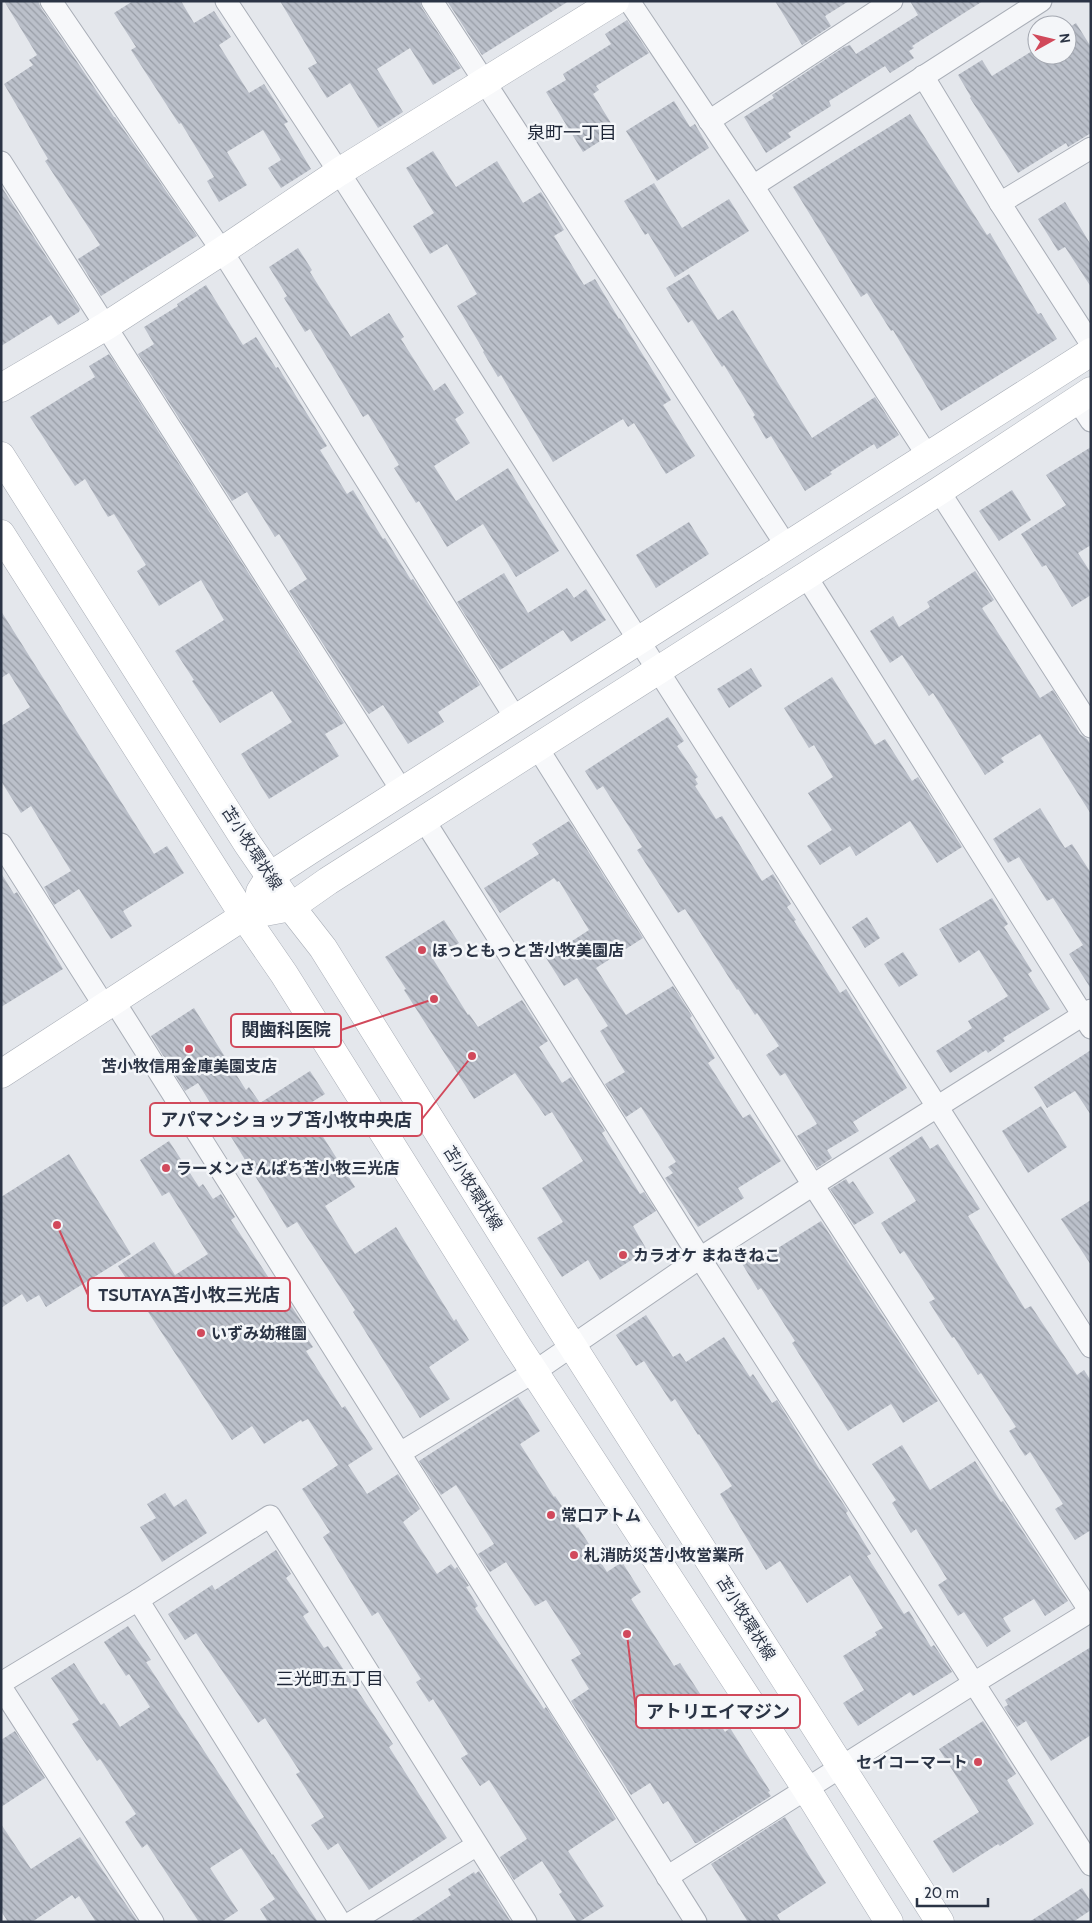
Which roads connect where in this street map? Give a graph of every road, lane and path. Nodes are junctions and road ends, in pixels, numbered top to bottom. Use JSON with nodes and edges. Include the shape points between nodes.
{"nodes":[{"id":1,"x":51,"y":1,"type":"edge"},
{"id":2,"x":226,"y":1,"type":"edge"},
{"id":3,"x":432,"y":1,"type":"edge"},
{"id":4,"x":615,"y":1,"type":"edge"},
{"id":5,"x":629,"y":1,"type":"edge"},
{"id":6,"x":892,"y":1,"type":"edge"},
{"id":7,"x":1041,"y":1,"type":"edge"},
{"id":8,"x":923,"y":76,"type":"junction"},
{"id":9,"x":484,"y":82,"type":"junction"},
{"id":10,"x":710,"y":121,"type":"junction"},
{"id":11,"x":1091,"y":148,"type":"edge"},
{"id":12,"x":1,"y":162,"type":"edge"},
{"id":13,"x":339,"y":172,"type":"junction"},
{"id":14,"x":753,"y":186,"type":"junction"},
{"id":15,"x":1000,"y":203,"type":"junction"},
{"id":16,"x":222,"y":251,"type":"junction"},
{"id":17,"x":106,"y":326,"type":"junction"},
{"id":18,"x":1091,"y":344,"type":"edge"},
{"id":19,"x":1091,"y":352,"type":"edge"},
{"id":20,"x":1,"y":388,"type":"edge"},
{"id":21,"x":1086,"y":404,"type":"edge"},
{"id":22,"x":927,"y":455,"type":"junction"},
{"id":23,"x":1,"y":456,"type":"edge"},
{"id":24,"x":939,"y":491,"type":"junction"},
{"id":25,"x":1,"y":534,"type":"edge"},
{"id":26,"x":787,"y":547,"type":"junction"},
{"id":27,"x":806,"y":576,"type":"junction"},
{"id":28,"x":639,"y":639,"type":"junction"},
{"id":29,"x":658,"y":670,"type":"junction"},
{"id":30,"x":516,"y":719,"type":"junction"},
{"id":31,"x":1091,"y":727,"type":"edge"},
{"id":32,"x":537,"y":747,"type":"junction"},
{"id":33,"x":402,"y":791,"type":"junction"},
{"id":34,"x":424,"y":820,"type":"junction"},
{"id":35,"x":1,"y":844,"type":"edge"},
{"id":36,"x":270,"y":876,"type":"junction"},
{"id":37,"x":291,"y":907,"type":"junction"},
{"id":38,"x":244,"y":916,"type":"junction"},
{"id":39,"x":110,"y":1004,"type":"junction"},
{"id":40,"x":1088,"y":1018,"type":"edge"},
{"id":41,"x":1,"y":1074,"type":"edge"},
{"id":42,"x":937,"y":1107,"type":"junction"},
{"id":43,"x":813,"y":1185,"type":"junction"},
{"id":44,"x":700,"y":1258,"type":"junction"},
{"id":45,"x":574,"y":1346,"type":"junction"},
{"id":46,"x":1091,"y":1347,"type":"edge"},
{"id":47,"x":534,"y":1372,"type":"junction"},
{"id":48,"x":400,"y":1453,"type":"junction"},
{"id":49,"x":138,"y":1600,"type":"junction"},
{"id":50,"x":1090,"y":1612,"type":"edge"},
{"id":51,"x":974,"y":1683,"type":"junction"},
{"id":52,"x":1,"y":1685,"type":"edge"},
{"id":53,"x":841,"y":1767,"type":"junction"},
{"id":54,"x":806,"y":1790,"type":"junction"},
{"id":55,"x":477,"y":1845,"type":"junction"},
{"id":56,"x":1091,"y":1865,"type":"edge"},
{"id":57,"x":667,"y":1877,"type":"junction"},
{"id":58,"x":152,"y":1922,"type":"edge"},
{"id":59,"x":340,"y":1922,"type":"edge"},
{"id":60,"x":352,"y":1922,"type":"edge"},
{"id":61,"x":526,"y":1922,"type":"edge"},
{"id":62,"x":696,"y":1922,"type":"edge"},
{"id":63,"x":889,"y":1922,"type":"edge"},
{"id":64,"x":940,"y":1922,"type":"edge"}],
"edges":[{"from":1,"to":16,"type":"street"},
{"from":2,"to":13,"type":"street"},
{"from":3,"to":9,"type":"street"},
{"from":4,"to":9,"type":"main road"},
{"from":5,"to":10,"type":"street"},
{"from":6,"to":10,"type":"street"},
{"from":7,"to":8,"type":"street"},
{"from":8,"to":14,"type":"street"},
{"from":8,"to":15,"type":"street"},
{"from":9,"to":13,"type":"main road"},
{"from":9,"to":26,"type":"street"},
{"from":10,"to":14,"type":"street"},
{"from":11,"to":15,"type":"street"},
{"from":12,"to":17,"type":"street"},
{"from":13,"to":16,"type":"main road"},
{"from":13,"to":28,"type":"street"},
{"from":14,"to":22,"type":"street"},
{"from":15,"to":18,"type":"street"},
{"from":16,"to":17,"type":"main road"},
{"from":16,"to":30,"type":"street"},
{"from":17,"to":20,"type":"main road"},
{"from":17,"to":33,"type":"street"},
{"from":19,"to":22,"type":"main road"},
{"from":21,"to":24,"type":"main road"},
{"from":22,"to":26,"type":"main road"},
{"from":23,"to":36,"type":"main road","name":"苫小牧環状線"},
{"from":24,"to":27,"type":"main road"},
{"from":24,"to":31,"type":"street"},
{"from":25,"to":38,"type":"main road"},
{"from":26,"to":28,"type":"main road"},
{"from":27,"to":29,"type":"main road"},
{"from":27,"to":40,"type":"street"},
{"from":28,"to":29,"type":"street"},
{"from":28,"to":30,"type":"main road"},
{"from":29,"to":32,"type":"main road"},
{"from":29,"to":42,"type":"street"},
{"from":30,"to":33,"type":"main road"},
{"from":32,"to":34,"type":"main road"},
{"from":32,"to":43,"type":"street"},
{"from":33,"to":36,"type":"main road"},
{"from":34,"to":37,"type":"main road"},
{"from":34,"to":44,"type":"street"},
{"from":35,"to":39,"type":"street"},
{"from":36,"to":37,"type":"main road","name":"苫小牧環状線"},
{"from":36,"to":38,"type":"main road"},
{"from":37,"to":38,"type":"main road"},
{"from":37,"to":45,"type":"main road","name":"苫小牧環状線","via":[[323,948]]},
{"from":38,"to":39,"type":"main road"},
{"from":38,"to":47,"type":"main road","via":[[284,974]]},
{"from":39,"to":41,"type":"main road"},
{"from":39,"to":48,"type":"street"},
{"from":40,"to":42,"type":"street"},
{"from":42,"to":43,"type":"street"},
{"from":42,"to":46,"type":"street"},
{"from":43,"to":44,"type":"street"},
{"from":43,"to":50,"type":"street"},
{"from":44,"to":45,"type":"street"},
{"from":44,"to":51,"type":"street"},
{"from":45,"to":47,"type":"street"},
{"from":45,"to":53,"type":"main road","name":"苫小牧環状線"},
{"from":47,"to":48,"type":"street"},
{"from":47,"to":54,"type":"main road"},
{"from":48,"to":57,"type":"street"},
{"from":49,"to":52,"type":"street"},
{"from":49,"to":55,"type":"street","via":[[270,1516]]},
{"from":49,"to":59,"type":"street"},
{"from":50,"to":51,"type":"street"},
{"from":51,"to":53,"type":"street"},
{"from":51,"to":56,"type":"street"},
{"from":52,"to":58,"type":"street"},
{"from":53,"to":54,"type":"street"},
{"from":53,"to":64,"type":"main road","name":"苫小牧環状線"},
{"from":54,"to":57,"type":"street"},
{"from":54,"to":63,"type":"main road"},
{"from":55,"to":60,"type":"street"},
{"from":55,"to":61,"type":"street"},
{"from":57,"to":62,"type":"street"}]}
